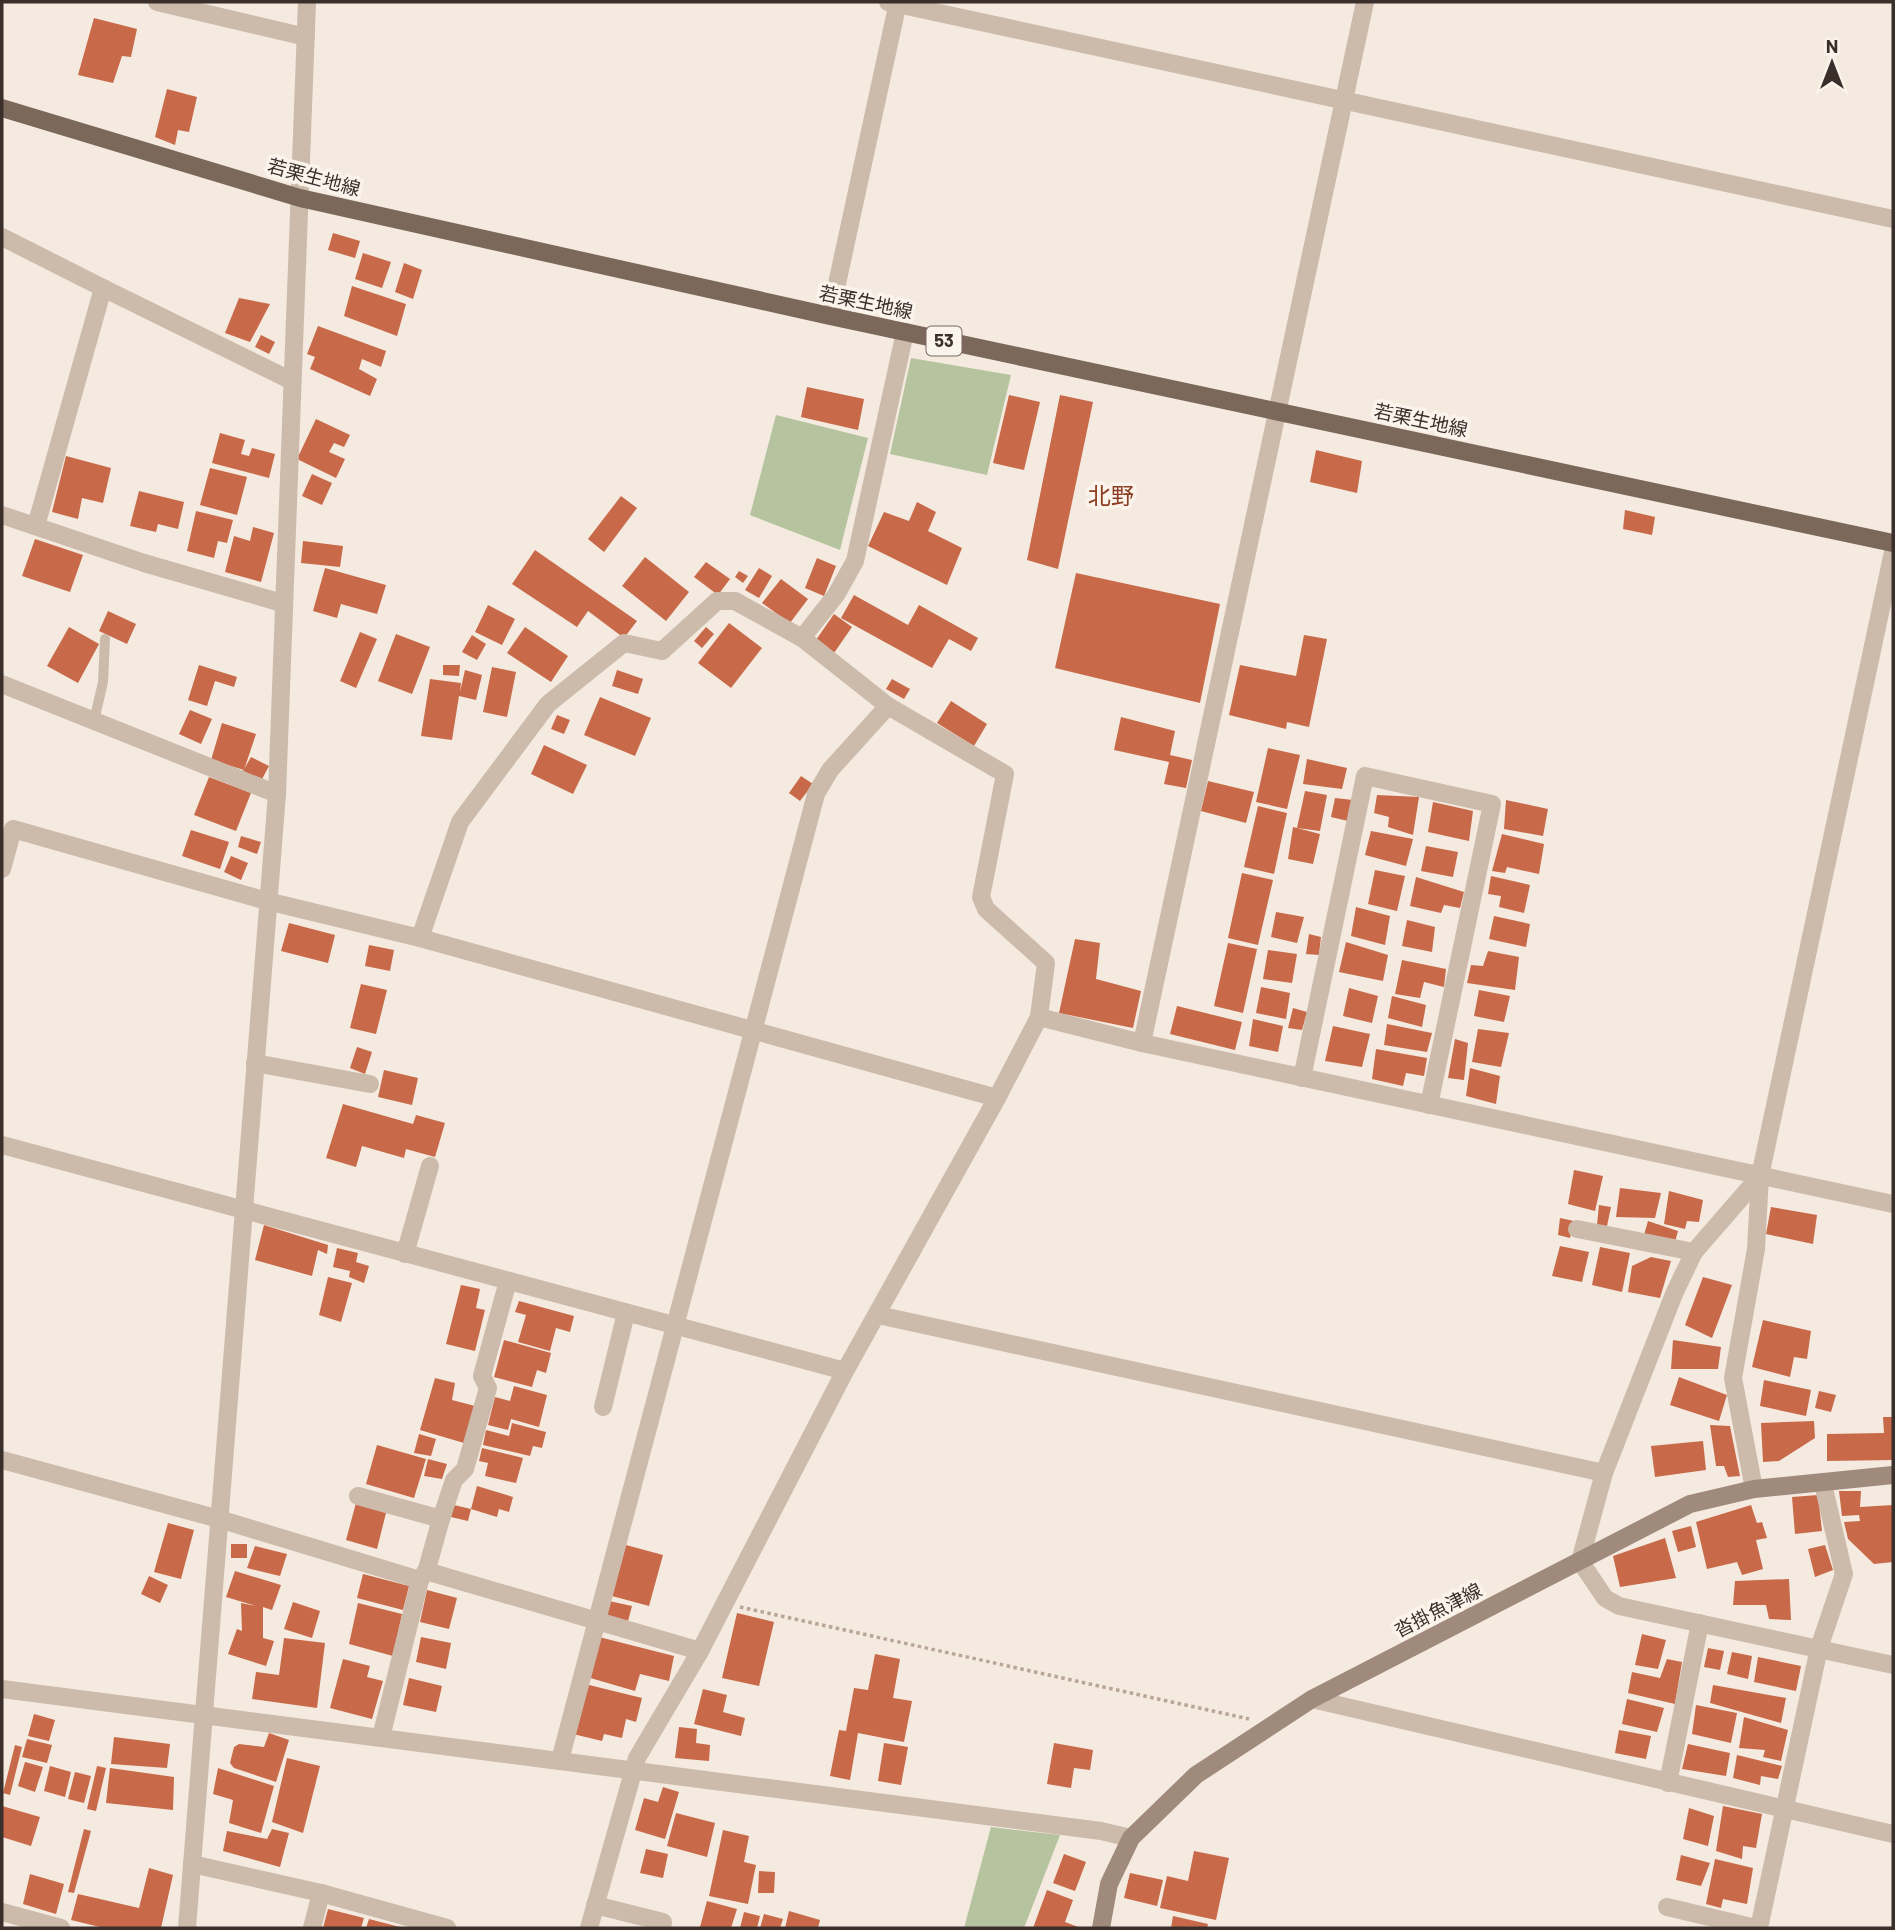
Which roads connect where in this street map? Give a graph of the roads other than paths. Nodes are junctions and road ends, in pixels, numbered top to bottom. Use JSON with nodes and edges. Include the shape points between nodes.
{"nodes":[{"id":1,"x":157,"y":2,"type":"edge"},
{"id":2,"x":307,"y":2,"type":"edge"},
{"id":3,"x":894,"y":2,"type":"edge"},
{"id":4,"x":1366,"y":2,"type":"edge"},
{"id":5,"x":306,"y":37,"type":"junction"},
{"id":6,"x":1344,"y":101,"type":"junction"},
{"id":7,"x":2,"y":108,"type":"edge"},
{"id":8,"x":300,"y":198,"type":"junction"},
{"id":9,"x":1893,"y":219,"type":"edge"},
{"id":10,"x":2,"y":237,"type":"edge"},
{"id":11,"x":103,"y":288,"type":"junction"},
{"id":12,"x":831,"y":316,"type":"junction"},
{"id":13,"x":905,"y":332,"type":"junction"},
{"id":14,"x":292,"y":380,"type":"junction"},
{"id":15,"x":1279,"y":411,"type":"junction"},
{"id":16,"x":2,"y":515,"type":"edge"},
{"id":17,"x":36,"y":526,"type":"junction"},
{"id":18,"x":1893,"y":543,"type":"edge"},
{"id":19,"x":1893,"y":552,"type":"edge"},
{"id":20,"x":282,"y":603,"type":"junction"},
{"id":21,"x":802,"y":638,"type":"junction"},
{"id":22,"x":105,"y":639,"type":"dead end"},
{"id":23,"x":2,"y":684,"type":"edge"},
{"id":24,"x":888,"y":706,"type":"junction"},
{"id":25,"x":94,"y":721,"type":"junction"},
{"id":26,"x":277,"y":794,"type":"junction"},
{"id":27,"x":7,"y":827,"type":"edge"},
{"id":28,"x":2,"y":869,"type":"edge"},
{"id":29,"x":267,"y":901,"type":"junction"},
{"id":30,"x":420,"y":938,"type":"junction"},
{"id":31,"x":1039,"y":1017,"type":"junction"},
{"id":32,"x":753,"y":1031,"type":"junction"},
{"id":33,"x":1142,"y":1043,"type":"junction"},
{"id":34,"x":254,"y":1063,"type":"junction"},
{"id":35,"x":1302,"y":1078,"type":"junction"},
{"id":36,"x":370,"y":1084,"type":"dead end"},
{"id":37,"x":997,"y":1098,"type":"junction"},
{"id":38,"x":1429,"y":1105,"type":"junction"},
{"id":39,"x":2,"y":1145,"type":"edge"},
{"id":40,"x":430,"y":1166,"type":"dead end"},
{"id":41,"x":1760,"y":1177,"type":"junction"},
{"id":42,"x":1893,"y":1204,"type":"edge"},
{"id":43,"x":243,"y":1209,"type":"junction"},
{"id":44,"x":1577,"y":1229,"type":"dead end"},
{"id":45,"x":1694,"y":1252,"type":"junction"},
{"id":46,"x":405,"y":1254,"type":"junction"},
{"id":47,"x":508,"y":1281,"type":"junction"},
{"id":48,"x":626,"y":1313,"type":"junction"},
{"id":49,"x":878,"y":1315,"type":"junction"},
{"id":50,"x":673,"y":1326,"type":"junction"},
{"id":51,"x":845,"y":1371,"type":"junction"},
{"id":52,"x":603,"y":1407,"type":"dead end"},
{"id":53,"x":2,"y":1461,"type":"edge"},
{"id":54,"x":1604,"y":1473,"type":"junction"},
{"id":55,"x":1893,"y":1475,"type":"edge"},
{"id":56,"x":1823,"y":1484,"type":"junction"},
{"id":57,"x":1754,"y":1489,"type":"junction"},
{"id":58,"x":358,"y":1496,"type":"dead end"},
{"id":59,"x":219,"y":1519,"type":"junction"},
{"id":60,"x":441,"y":1519,"type":"junction"},
{"id":61,"x":1580,"y":1561,"type":"junction"},
{"id":62,"x":423,"y":1576,"type":"junction"},
{"id":63,"x":596,"y":1621,"type":"junction"},
{"id":64,"x":1700,"y":1623,"type":"junction"},
{"id":65,"x":1819,"y":1648,"type":"junction"},
{"id":66,"x":700,"y":1651,"type":"junction"},
{"id":67,"x":1893,"y":1665,"type":"edge"},
{"id":68,"x":2,"y":1689,"type":"edge"},
{"id":69,"x":1312,"y":1699,"type":"junction"},
{"id":70,"x":204,"y":1714,"type":"junction"},
{"id":71,"x":381,"y":1737,"type":"junction"},
{"id":72,"x":560,"y":1760,"type":"junction"},
{"id":73,"x":632,"y":1770,"type":"junction"},
{"id":74,"x":1668,"y":1783,"type":"junction"},
{"id":75,"x":1784,"y":1811,"type":"junction"},
{"id":76,"x":1893,"y":1835,"type":"edge"},
{"id":77,"x":1131,"y":1838,"type":"junction"},
{"id":78,"x":192,"y":1864,"type":"junction"},
{"id":79,"x":321,"y":1893,"type":"junction"},
{"id":80,"x":595,"y":1905,"type":"junction"},
{"id":81,"x":1667,"y":1907,"type":"dead end"},
{"id":82,"x":2,"y":1912,"type":"edge"},
{"id":83,"x":425,"y":1926,"type":"edge"},
{"id":84,"x":61,"y":1928,"type":"edge"},
{"id":85,"x":187,"y":1928,"type":"edge"},
{"id":86,"x":312,"y":1928,"type":"edge"},
{"id":87,"x":447,"y":1928,"type":"edge"},
{"id":88,"x":589,"y":1928,"type":"edge"},
{"id":89,"x":662,"y":1928,"type":"edge"},
{"id":90,"x":1101,"y":1928,"type":"edge"},
{"id":91,"x":1758,"y":1928,"type":"edge"}],
"edges":[{"from":1,"to":5,"type":"street"},
{"from":2,"to":5,"type":"street"},
{"from":3,"to":6,"type":"street"},
{"from":3,"to":12,"type":"street"},
{"from":4,"to":6,"type":"street"},
{"from":5,"to":8,"type":"street"},
{"from":6,"to":9,"type":"street"},
{"from":6,"to":15,"type":"street"},
{"from":7,"to":8,"type":"main road","name":"若栗生地線","number":"53"},
{"from":8,"to":12,"type":"main road","name":"若栗生地線","number":"53"},
{"from":8,"to":14,"type":"street"},
{"from":10,"to":11,"type":"street"},
{"from":11,"to":14,"type":"street"},
{"from":11,"to":17,"type":"street"},
{"from":12,"to":13,"type":"main road","name":"若栗生地線","number":"53"},
{"from":13,"to":15,"type":"main road","name":"若栗生地線","number":"53"},
{"from":13,"to":21,"type":"street","via":[[855,561],[836,595]]},
{"from":14,"to":20,"type":"street"},
{"from":15,"to":18,"type":"main road","name":"若栗生地線","number":"53"},
{"from":15,"to":33,"type":"street"},
{"from":16,"to":17,"type":"street"},
{"from":17,"to":20,"type":"street"},
{"from":19,"to":41,"type":"street"},
{"from":20,"to":26,"type":"street"},
{"from":21,"to":24,"type":"street"},
{"from":21,"to":30,"type":"street","via":[[735,600],[717,600],[662,651],[624,643],[548,704],[460,822]]},
{"from":22,"to":25,"type":"lane","via":[[103,682]]},
{"from":23,"to":25,"type":"street"},
{"from":24,"to":31,"type":"street","via":[[1005,774],[981,897],[986,909],[1046,962]]},
{"from":24,"to":32,"type":"street","via":[[830,771],[816,794]]},
{"from":25,"to":26,"type":"street"},
{"from":26,"to":29,"type":"street"},
{"from":27,"to":28,"type":"street"},
{"from":27,"to":29,"type":"street"},
{"from":29,"to":30,"type":"street"},
{"from":29,"to":34,"type":"street"},
{"from":30,"to":32,"type":"street"},
{"from":31,"to":33,"type":"street"},
{"from":31,"to":37,"type":"street"},
{"from":32,"to":37,"type":"street"},
{"from":32,"to":50,"type":"street"},
{"from":33,"to":35,"type":"street"},
{"from":34,"to":36,"type":"street"},
{"from":34,"to":43,"type":"street"},
{"from":35,"to":38,"type":"street"},
{"from":35,"to":38,"type":"street","via":[[1365,776],[1492,804]]},
{"from":37,"to":49,"type":"street"},
{"from":38,"to":41,"type":"street"},
{"from":39,"to":43,"type":"street"},
{"from":40,"to":46,"type":"street"},
{"from":41,"to":42,"type":"street"},
{"from":41,"to":45,"type":"street"},
{"from":41,"to":57,"type":"street","via":[[1756,1249],[1733,1378]]},
{"from":43,"to":46,"type":"street"},
{"from":43,"to":59,"type":"street"},
{"from":44,"to":45,"type":"street"},
{"from":45,"to":54,"type":"street"},
{"from":46,"to":47,"type":"street"},
{"from":47,"to":48,"type":"street"},
{"from":47,"to":60,"type":"street","via":[[482,1376],[488,1388],[466,1469],[454,1480]]},
{"from":48,"to":50,"type":"street"},
{"from":48,"to":52,"type":"street"},
{"from":49,"to":51,"type":"street"},
{"from":49,"to":54,"type":"street"},
{"from":50,"to":51,"type":"street"},
{"from":50,"to":63,"type":"street"},
{"from":51,"to":66,"type":"street"},
{"from":53,"to":59,"type":"street"},
{"from":54,"to":61,"type":"street"},
{"from":55,"to":56,"type":"main road","name":"沓掛魚津線"},
{"from":56,"to":57,"type":"main road","name":"沓掛魚津線"},
{"from":56,"to":65,"type":"street","via":[[1844,1574]]},
{"from":57,"to":61,"type":"main road","name":"沓掛魚津線","via":[[1690,1504]]},
{"from":58,"to":60,"type":"street"},
{"from":59,"to":62,"type":"street"},
{"from":59,"to":70,"type":"street"},
{"from":60,"to":62,"type":"street"},
{"from":61,"to":64,"type":"street","via":[[1605,1598]]},
{"from":61,"to":69,"type":"main road","name":"沓掛魚津線"},
{"from":62,"to":63,"type":"street"},
{"from":62,"to":71,"type":"street"},
{"from":63,"to":66,"type":"street"},
{"from":63,"to":72,"type":"street"},
{"from":64,"to":65,"type":"street"},
{"from":64,"to":74,"type":"street"},
{"from":65,"to":67,"type":"street"},
{"from":65,"to":75,"type":"street"},
{"from":66,"to":73,"type":"street"},
{"from":68,"to":70,"type":"street"},
{"from":69,"to":74,"type":"street"},
{"from":69,"to":77,"type":"main road","name":"沓掛魚津線","via":[[1196,1776]]},
{"from":70,"to":71,"type":"street"},
{"from":70,"to":78,"type":"street"},
{"from":71,"to":72,"type":"street"},
{"from":72,"to":73,"type":"street"},
{"from":73,"to":77,"type":"street"},
{"from":73,"to":80,"type":"street"},
{"from":74,"to":75,"type":"street"},
{"from":75,"to":76,"type":"street"},
{"from":75,"to":91,"type":"street"},
{"from":77,"to":90,"type":"main road","name":"沓掛魚津線","via":[[1109,1884]]},
{"from":78,"to":79,"type":"street"},
{"from":78,"to":85,"type":"street"},
{"from":79,"to":83,"type":"street"},
{"from":79,"to":86,"type":"street"},
{"from":80,"to":88,"type":"street"},
{"from":80,"to":89,"type":"street","via":[[663,1922]]},
{"from":81,"to":91,"type":"street"},
{"from":82,"to":84,"type":"street"},
{"from":83,"to":87,"type":"street"}]}
